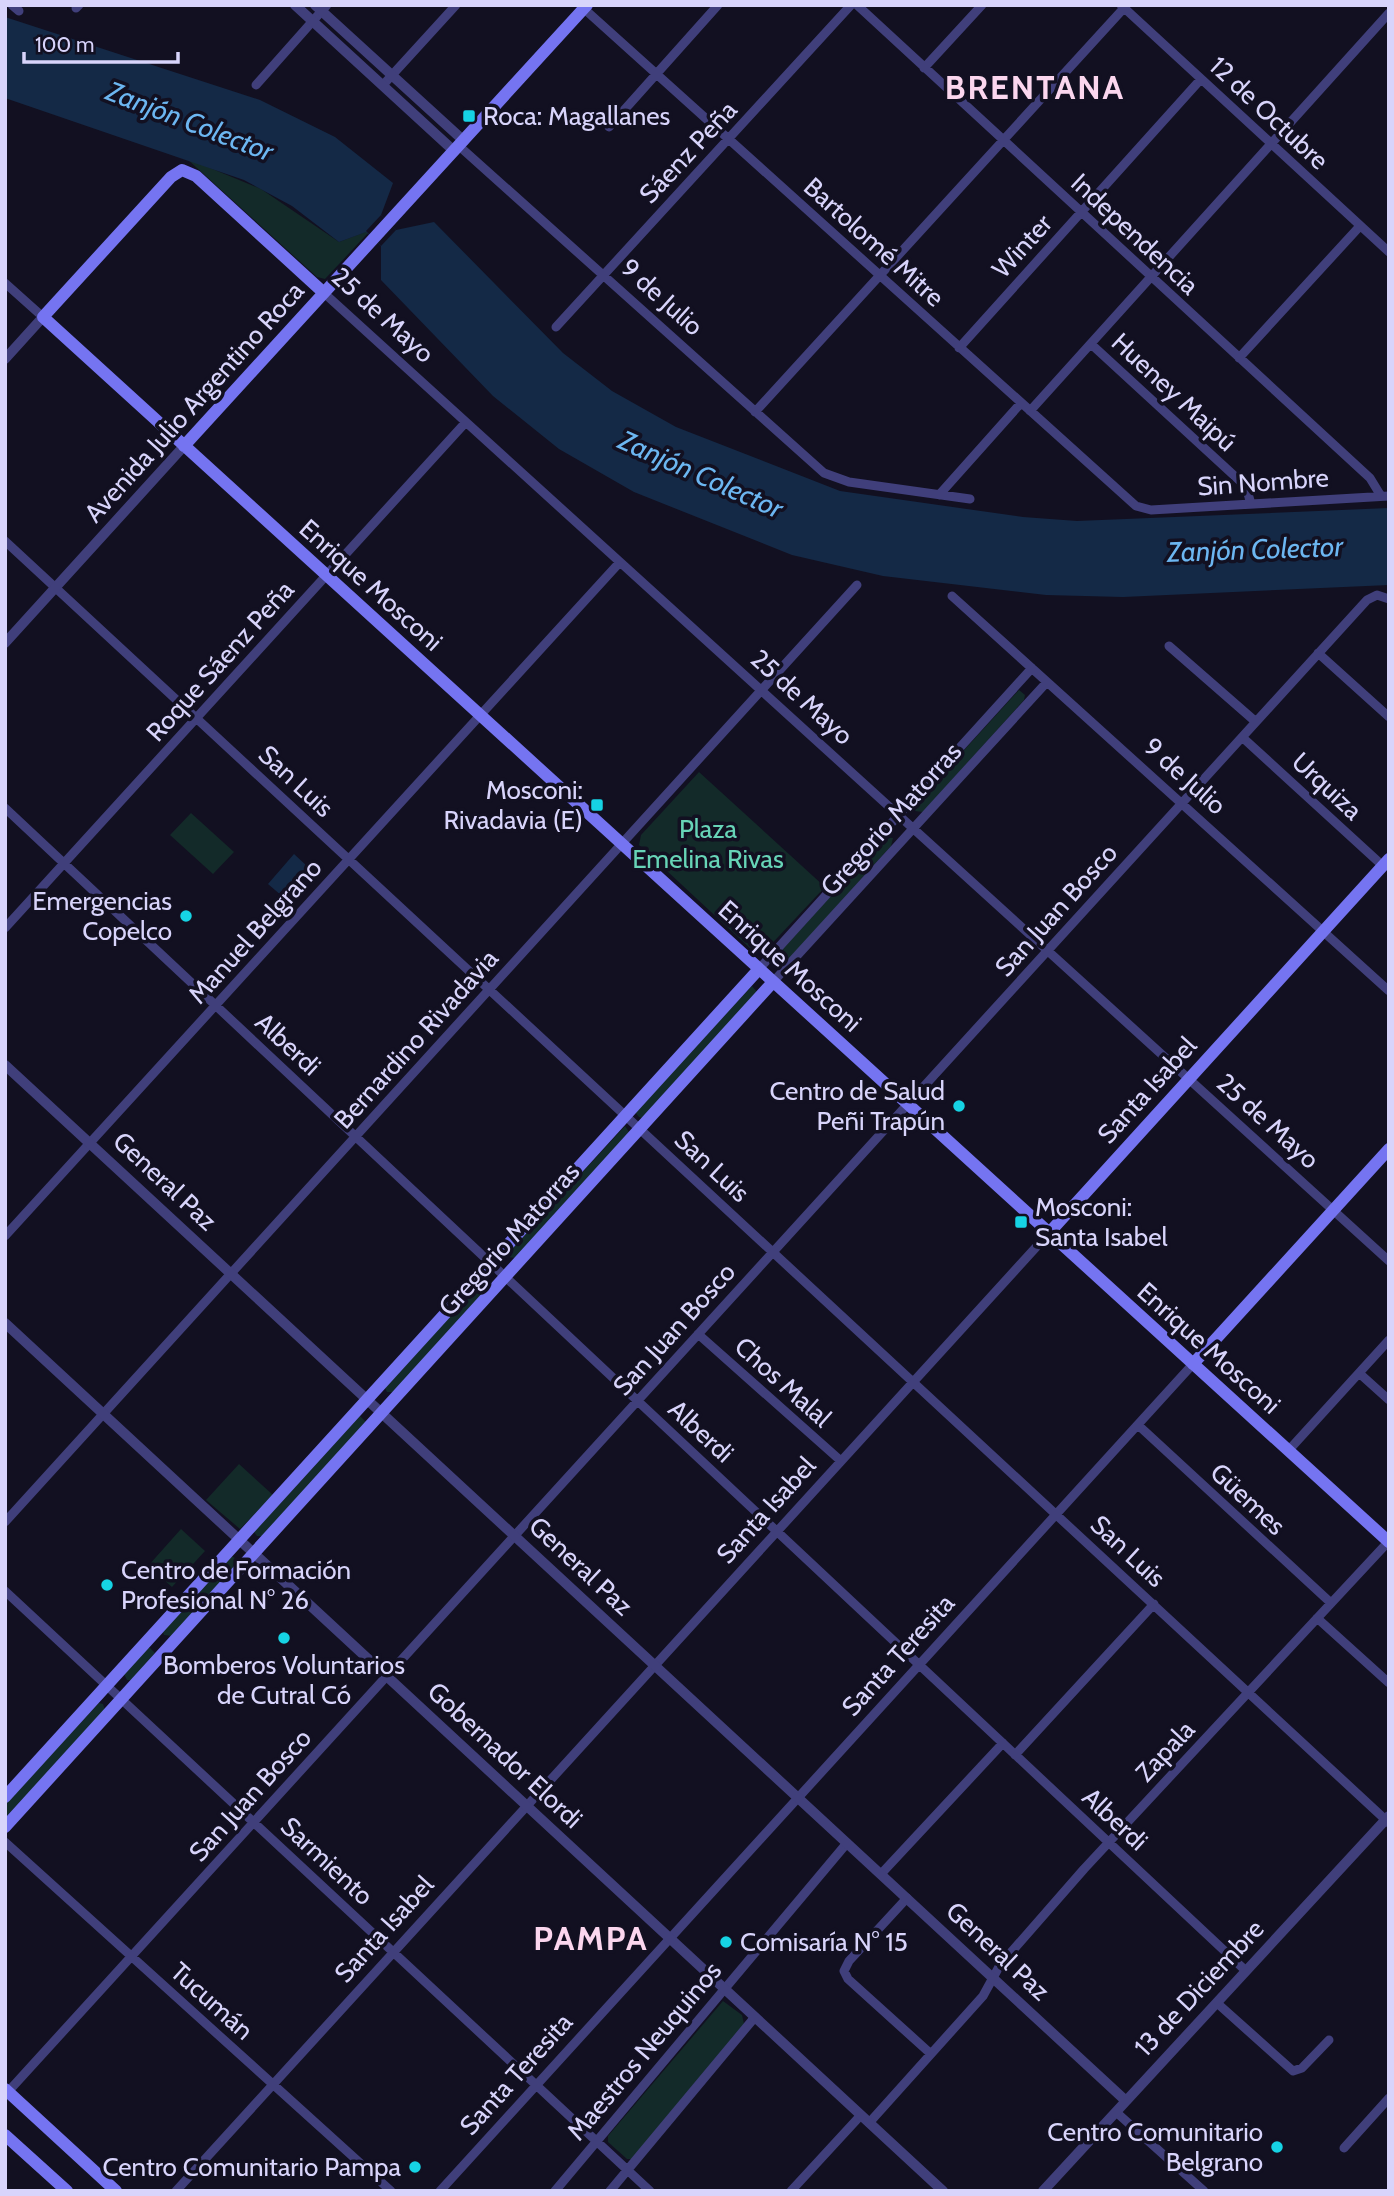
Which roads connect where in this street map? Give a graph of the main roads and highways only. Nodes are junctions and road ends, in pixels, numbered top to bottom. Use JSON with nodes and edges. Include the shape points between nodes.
{"nodes":[{"id":1,"x":583,"y":7,"type":"edge"},
{"id":2,"x":324,"y":293,"type":"junction"},
{"id":3,"x":43,"y":317,"type":"joint"},
{"id":4,"x":184,"y":446,"type":"junction"},
{"id":5,"x":1386,"y":863,"type":"edge"},
{"id":6,"x":759,"y":969,"type":"junction"},
{"id":7,"x":774,"y":982,"type":"junction"},
{"id":8,"x":1389,"y":1149,"type":"edge"},
{"id":9,"x":1049,"y":1233,"type":"junction"},
{"id":10,"x":1193,"y":1364,"type":"junction"},
{"id":11,"x":1389,"y":1541,"type":"edge"},
{"id":12,"x":5,"y":1797,"type":"edge"},
{"id":13,"x":5,"y":1827,"type":"edge"},
{"id":14,"x":6,"y":2092,"type":"edge"},
{"id":15,"x":5,"y":2135,"type":"edge"},
{"id":16,"x":67,"y":2191,"type":"edge"},
{"id":17,"x":116,"y":2191,"type":"edge"}],
"edges":[{"from":1,"to":2,"type":"main road","name":"Avenida Julio Argentino Roca"},
{"from":2,"to":3,"type":"main road","name":"25 de Mayo","via":[[196,176],[182,170]]},
{"from":2,"to":4,"type":"main road","name":"Avenida Julio Argentino Roca"},
{"from":3,"to":4,"type":"main road","name":"Enrique Mosconi"},
{"from":4,"to":6,"type":"main road","name":"Enrique Mosconi"},
{"from":5,"to":9,"type":"main road","name":"Santa Isabel"},
{"from":6,"to":7,"type":"main road","name":"Enrique Mosconi"},
{"from":6,"to":12,"type":"main road","name":"Gregorio Matorras"},
{"from":7,"to":9,"type":"main road","name":"Enrique Mosconi"},
{"from":7,"to":13,"type":"main road","name":"Gregorio Matorras"},
{"from":8,"to":10,"type":"main road","name":"Santa Teresita"},
{"from":9,"to":10,"type":"main road","name":"Enrique Mosconi"},
{"from":10,"to":11,"type":"main road","name":"Enrique Mosconi"},
{"from":14,"to":17,"type":"main road"},
{"from":15,"to":16,"type":"main road"}]}
